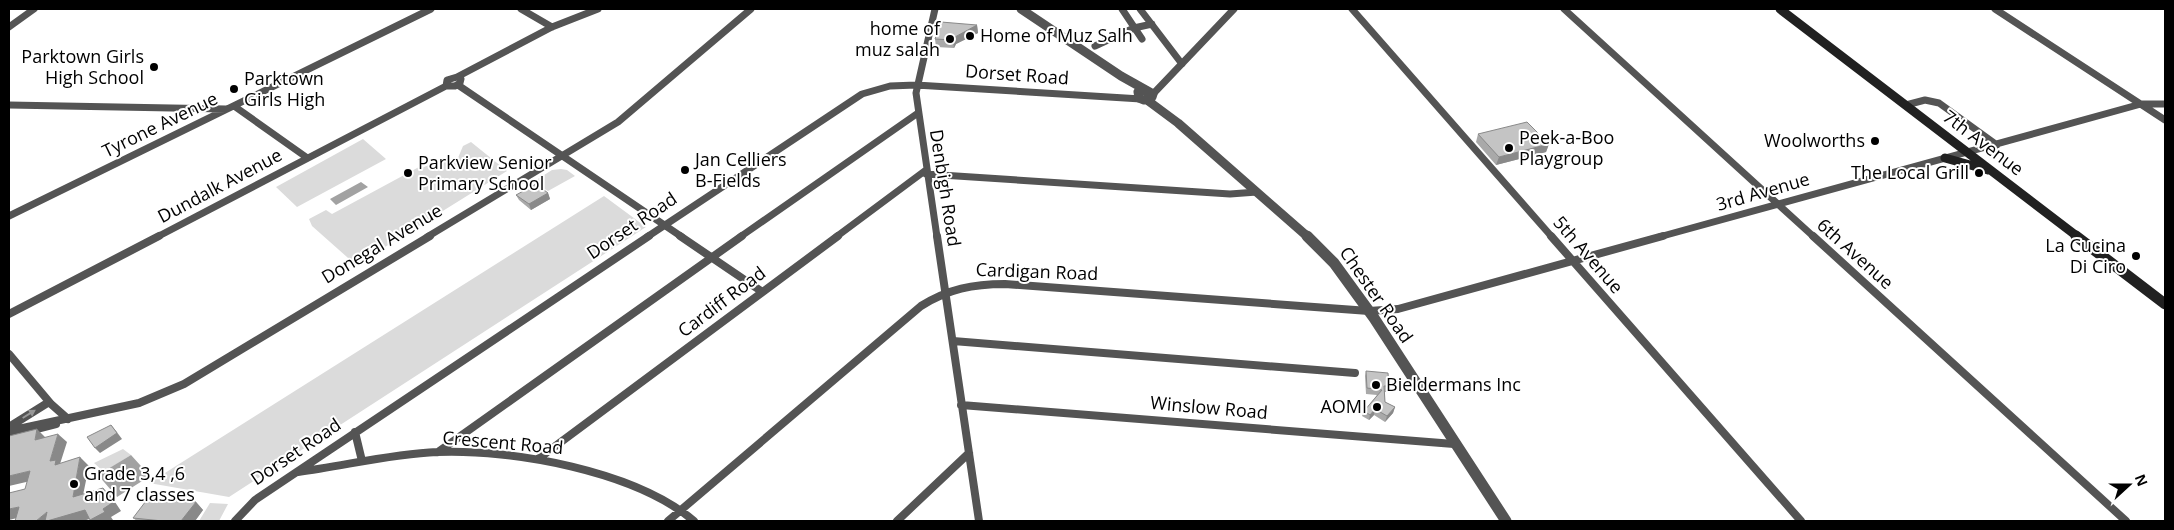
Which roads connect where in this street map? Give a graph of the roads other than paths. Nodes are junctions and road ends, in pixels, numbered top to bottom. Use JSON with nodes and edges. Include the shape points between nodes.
{"nodes":[{"id":1,"x":34,"y":9,"type":"edge"},
{"id":2,"x":431,"y":9,"type":"edge"},
{"id":3,"x":522,"y":9,"type":"edge"},
{"id":4,"x":598,"y":9,"type":"edge"},
{"id":5,"x":751,"y":9,"type":"edge"},
{"id":6,"x":935,"y":9,"type":"edge"},
{"id":7,"x":1022,"y":9,"type":"edge"},
{"id":8,"x":1122,"y":9,"type":"edge"},
{"id":9,"x":1140,"y":9,"type":"edge"},
{"id":10,"x":1234,"y":9,"type":"edge"},
{"id":11,"x":1352,"y":9,"type":"edge"},
{"id":12,"x":1564,"y":9,"type":"edge"},
{"id":13,"x":1780,"y":9,"type":"edge"},
{"id":14,"x":1995,"y":9,"type":"edge"},
{"id":15,"x":1152,"y":24,"type":"junction"},
{"id":16,"x":9,"y":27,"type":"edge"},
{"id":17,"x":552,"y":27,"type":"junction"},
{"id":18,"x":1134,"y":28,"type":"junction"},
{"id":19,"x":1142,"y":39,"type":"dead end"},
{"id":20,"x":1095,"y":46,"type":"dead end"},
{"id":21,"x":1182,"y":64,"type":"junction"},
{"id":22,"x":458,"y":81,"type":"junction"},
{"id":23,"x":916,"y":85,"type":"junction"},
{"id":24,"x":1145,"y":95,"type":"junction"},
{"id":25,"x":2140,"y":104,"type":"junction"},
{"id":26,"x":2165,"y":104,"type":"edge"},
{"id":27,"x":9,"y":105,"type":"edge"},
{"id":28,"x":1906,"y":105,"type":"junction"},
{"id":29,"x":231,"y":107,"type":"junction"},
{"id":30,"x":918,"y":113,"type":"junction"},
{"id":31,"x":2165,"y":120,"type":"edge"},
{"id":32,"x":1997,"y":144,"type":"junction"},
{"id":33,"x":1968,"y":152,"type":"junction"},
{"id":34,"x":562,"y":155,"type":"junction"},
{"id":35,"x":306,"y":157,"type":"junction"},
{"id":36,"x":1946,"y":158,"type":"junction"},
{"id":37,"x":926,"y":172,"type":"junction"},
{"id":38,"x":1993,"y":172,"type":"junction"},
{"id":39,"x":1257,"y":192,"type":"junction"},
{"id":40,"x":1776,"y":204,"type":"junction"},
{"id":41,"x":9,"y":216,"type":"edge"},
{"id":42,"x":664,"y":225,"type":"junction"},
{"id":43,"x":710,"y":257,"type":"junction"},
{"id":44,"x":1573,"y":262,"type":"junction"},
{"id":45,"x":947,"y":290,"type":"junction"},
{"id":46,"x":761,"y":292,"type":"junction"},
{"id":47,"x":2165,"y":304,"type":"edge"},
{"id":48,"x":1369,"y":311,"type":"junction"},
{"id":49,"x":9,"y":314,"type":"edge"},
{"id":50,"x":953,"y":341,"type":"junction"},
{"id":51,"x":9,"y":354,"type":"edge"},
{"id":52,"x":1355,"y":373,"type":"dead end"},
{"id":53,"x":50,"y":403,"type":"junction"},
{"id":54,"x":961,"y":405,"type":"junction"},
{"id":55,"x":68,"y":419,"type":"junction"},
{"id":56,"x":56,"y":422,"type":"junction"},
{"id":57,"x":9,"y":429,"type":"edge"},
{"id":58,"x":355,"y":432,"type":"junction"},
{"id":59,"x":9,"y":436,"type":"edge"},
{"id":60,"x":1454,"y":444,"type":"junction"},
{"id":61,"x":438,"y":452,"type":"junction"},
{"id":62,"x":969,"y":453,"type":"junction"},
{"id":63,"x":538,"y":460,"type":"junction"},
{"id":64,"x":362,"y":462,"type":"junction"},
{"id":65,"x":296,"y":472,"type":"junction"},
{"id":66,"x":680,"y":509,"type":"junction"},
{"id":67,"x":235,"y":521,"type":"edge"},
{"id":68,"x":668,"y":521,"type":"edge"},
{"id":69,"x":694,"y":521,"type":"edge"},
{"id":70,"x":897,"y":521,"type":"edge"},
{"id":71,"x":979,"y":521,"type":"edge"},
{"id":72,"x":1506,"y":521,"type":"edge"},
{"id":73,"x":1800,"y":521,"type":"edge"},
{"id":74,"x":2126,"y":521,"type":"edge"}],
"edges":[{"from":1,"to":16,"type":"street"},
{"from":2,"to":29,"type":"street","name":"Tyrone Avenue"},
{"from":3,"to":17,"type":"street"},
{"from":4,"to":17,"type":"street"},
{"from":5,"to":34,"type":"street","name":"Donegal Avenue","via":[[628,115]]},
{"from":6,"to":23,"type":"street","name":"Denbigh Road"},
{"from":7,"to":24,"type":"street","name":"Chester Road"},
{"from":8,"to":18,"type":"street"},
{"from":9,"to":15,"type":"street"},
{"from":10,"to":21,"type":"street"},
{"from":11,"to":44,"type":"street","name":"5th Avenue"},
{"from":12,"to":40,"type":"street","name":"6th Avenue"},
{"from":13,"to":28,"type":"main road","name":"7th Avenue"},
{"from":14,"to":25,"type":"street"},
{"from":15,"to":18,"type":"street"},
{"from":15,"to":21,"type":"street"},
{"from":17,"to":22,"type":"street"},
{"from":18,"to":19,"type":"street"},
{"from":18,"to":20,"type":"street"},
{"from":21,"to":24,"type":"street"},
{"from":22,"to":34,"type":"street"},
{"from":22,"to":35,"type":"street","name":"Dundalk Avenue"},
{"from":23,"to":24,"type":"street","name":"Dorset Road","via":[[1121,98]]},
{"from":23,"to":30,"type":"street","name":"Denbigh Road"},
{"from":23,"to":42,"type":"street","name":"Dorset Road","via":[[882,88],[849,101]]},
{"from":24,"to":39,"type":"street","name":"Chester Road"},
{"from":25,"to":26,"type":"street","name":"3rd Avenue"},
{"from":25,"to":31,"type":"street"},
{"from":25,"to":32,"type":"street","name":"3rd Avenue"},
{"from":27,"to":29,"type":"street"},
{"from":28,"to":32,"type":"street","via":[[1928,100],[1939,103]]},
{"from":28,"to":33,"type":"main road","name":"7th Avenue"},
{"from":29,"to":35,"type":"street"},
{"from":29,"to":41,"type":"street","name":"Tyrone Avenue"},
{"from":30,"to":37,"type":"street","name":"Denbigh Road"},
{"from":30,"to":43,"type":"street"},
{"from":32,"to":33,"type":"street","name":"3rd Avenue"},
{"from":33,"to":36,"type":"street","name":"3rd Avenue"},
{"from":33,"to":38,"type":"main road","name":"7th Avenue"},
{"from":34,"to":42,"type":"street"},
{"from":34,"to":55,"type":"street","name":"Donegal Avenue","via":[[184,384],[147,400]]},
{"from":35,"to":49,"type":"street","name":"Dundalk Avenue"},
{"from":36,"to":38,"type":"main road"},
{"from":36,"to":40,"type":"street","name":"3rd Avenue"},
{"from":37,"to":39,"type":"street","via":[[1230,194]]},
{"from":37,"to":45,"type":"street","name":"Denbigh Road"},
{"from":37,"to":46,"type":"street","name":"Cardiff Road"},
{"from":38,"to":47,"type":"main road","name":"7th Avenue"},
{"from":39,"to":48,"type":"street","name":"Chester Road","via":[[1322,249]]},
{"from":40,"to":44,"type":"street","name":"3rd Avenue"},
{"from":40,"to":74,"type":"street","name":"6th Avenue"},
{"from":42,"to":43,"type":"street"},
{"from":42,"to":58,"type":"street","name":"Dorset Road"},
{"from":43,"to":46,"type":"street"},
{"from":43,"to":61,"type":"street"},
{"from":44,"to":48,"type":"street","name":"3rd Avenue","via":[[1398,309]]},
{"from":44,"to":73,"type":"street","name":"5th Avenue"},
{"from":45,"to":48,"type":"street","name":"Cardigan Road","via":[[971,284],[1005,284]]},
{"from":45,"to":50,"type":"street","name":"Denbigh Road"},
{"from":45,"to":66,"type":"street","name":"Cardigan Road","via":[[920,306]]},
{"from":46,"to":63,"type":"street","name":"Cardiff Road"},
{"from":48,"to":60,"type":"street","name":"Chester Road"},
{"from":50,"to":52,"type":"street"},
{"from":50,"to":54,"type":"street","name":"Denbigh Road"},
{"from":51,"to":53,"type":"street"},
{"from":53,"to":55,"type":"street"},
{"from":53,"to":56,"type":"street"},
{"from":57,"to":53,"type":"street","name":"Donegal Avenue","one_way":true},
{"from":54,"to":60,"type":"street","name":"Winslow Road"},
{"from":54,"to":62,"type":"street","name":"Denbigh Road"},
{"from":55,"to":56,"type":"street","name":"Donegal Avenue"},
{"from":56,"to":57,"type":"street","name":"Donegal Avenue"},
{"from":56,"to":59,"type":"street","name":"Donegal Avenue"},
{"from":58,"to":64,"type":"street"},
{"from":58,"to":65,"type":"street","name":"Dorset Road"},
{"from":60,"to":72,"type":"street","name":"Chester Road"},
{"from":61,"to":63,"type":"street","name":"Crescent Road"},
{"from":61,"to":64,"type":"street","name":"Crescent Road"},
{"from":62,"to":70,"type":"street"},
{"from":62,"to":71,"type":"street","name":"Denbigh Road"},
{"from":63,"to":66,"type":"street","name":"Crescent Road","via":[[575,466],[612,478]]},
{"from":64,"to":65,"type":"street","name":"Crescent Road"},
{"from":65,"to":67,"type":"street","name":"Dorset Road","via":[[246,506]]},
{"from":66,"to":68,"type":"street","name":"Cardigan Road"},
{"from":66,"to":69,"type":"street","name":"Crescent Road"}]}
